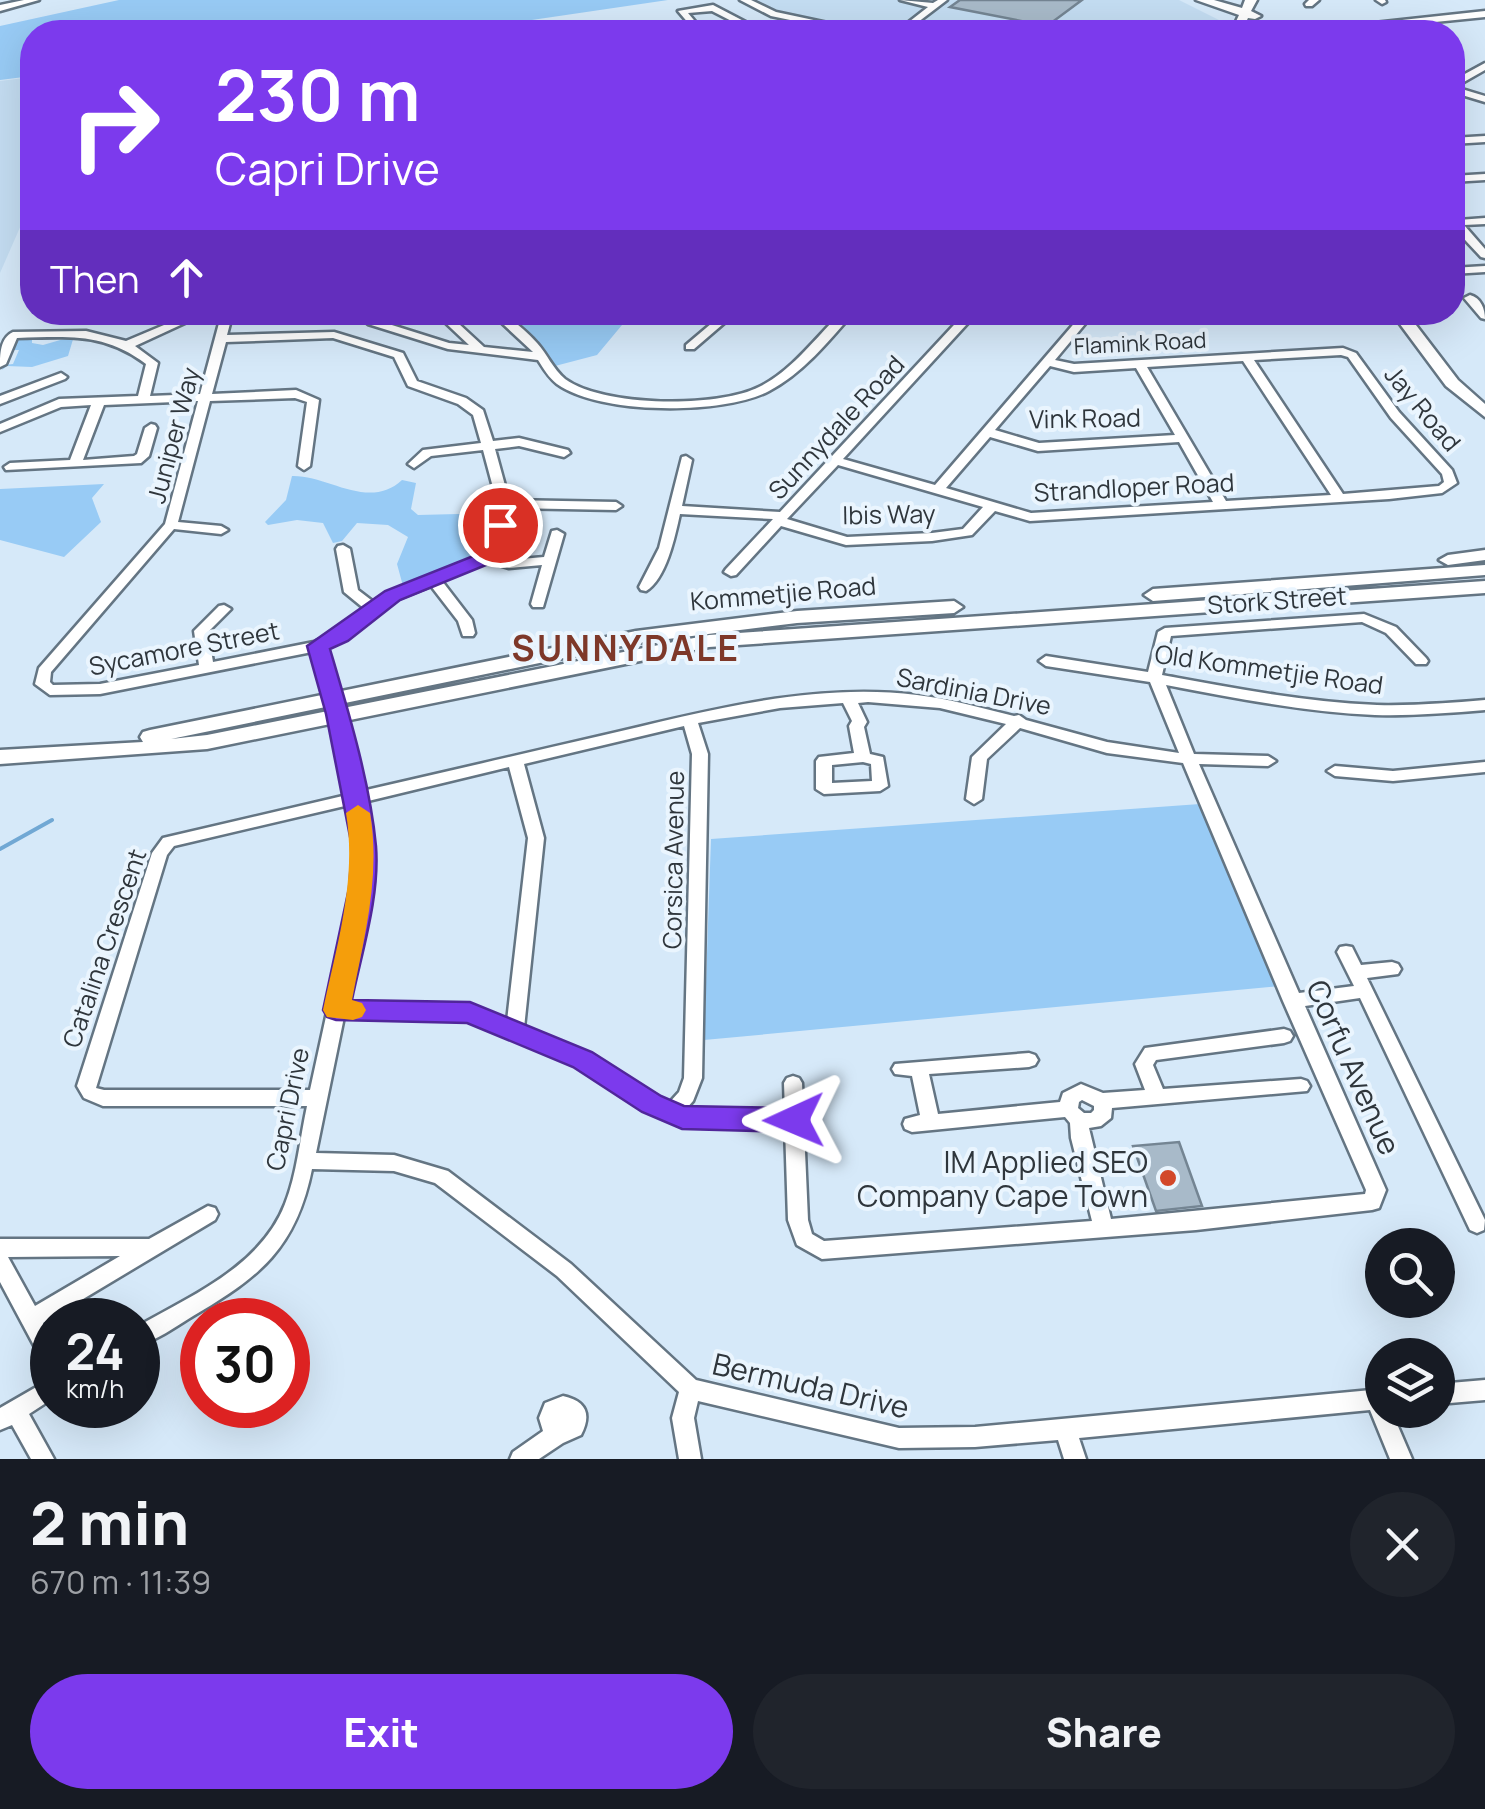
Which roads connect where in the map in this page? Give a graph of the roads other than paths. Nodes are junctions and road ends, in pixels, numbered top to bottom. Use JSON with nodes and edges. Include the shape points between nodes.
{"nodes":[{"id":1,"x":35,"y":0,"type":"edge"},
{"id":2,"x":744,"y":0,"type":"edge"},
{"id":3,"x":904,"y":0,"type":"edge"},
{"id":4,"x":1202,"y":0,"type":"edge"},
{"id":5,"x":1251,"y":0,"type":"edge"},
{"id":6,"x":1264,"y":0,"type":"edge"},
{"id":7,"x":939,"y":3,"type":"edge"},
{"id":8,"x":1470,"y":5,"type":"dead end"},
{"id":9,"x":0,"y":8,"type":"edge"},
{"id":10,"x":1433,"y":8,"type":"dead end"},
{"id":11,"x":1396,"y":12,"type":"dead end"},
{"id":12,"x":1484,"y":14,"type":"edge"},
{"id":13,"x":1249,"y":15,"type":"junction"},
{"id":14,"x":1446,"y":17,"type":"junction"},
{"id":15,"x":1427,"y":19,"type":"joint"},
{"id":16,"x":690,"y":20,"type":"edge"},
{"id":17,"x":736,"y":20,"type":"edge"},
{"id":18,"x":804,"y":20,"type":"edge"},
{"id":19,"x":916,"y":20,"type":"edge"},
{"id":20,"x":1245,"y":20,"type":"edge"},
{"id":21,"x":1249,"y":20,"type":"edge"},
{"id":22,"x":1407,"y":20,"type":"edge"},
{"id":23,"x":1418,"y":20,"type":"edge"},
{"id":24,"x":1465,"y":233,"type":"edge"},
{"id":25,"x":1485,"y":255,"type":"edge"},
{"id":26,"x":1470,"y":298,"type":"dead end"},
{"id":27,"x":1485,"y":316,"type":"edge"},
{"id":28,"x":172,"y":325,"type":"edge"},
{"id":29,"x":225,"y":325,"type":"edge"},
{"id":30,"x":382,"y":325,"type":"edge"},
{"id":31,"x":453,"y":325,"type":"edge"},
{"id":32,"x":508,"y":325,"type":"edge"},
{"id":33,"x":716,"y":325,"type":"edge"},
{"id":34,"x":835,"y":325,"type":"edge"},
{"id":35,"x":961,"y":325,"type":"edge"},
{"id":36,"x":1079,"y":325,"type":"edge"},
{"id":37,"x":1408,"y":325,"type":"edge"},
{"id":38,"x":1423,"y":325,"type":"edge"},
{"id":39,"x":0,"y":328,"type":"edge"},
{"id":40,"x":14,"y":336,"type":"junction"},
{"id":41,"x":222,"y":339,"type":"junction"},
{"id":42,"x":127,"y":345,"type":"junction"},
{"id":43,"x":690,"y":347,"type":"dead end"},
{"id":44,"x":481,"y":350,"type":"junction"},
{"id":45,"x":1352,"y":355,"type":"joint"},
{"id":46,"x":542,"y":358,"type":"junction"},
{"id":47,"x":1247,"y":358,"type":"junction"},
{"id":48,"x":1048,"y":362,"type":"junction"},
{"id":49,"x":0,"y":364,"type":"edge"},
{"id":50,"x":1140,"y":364,"type":"junction"},
{"id":51,"x":61,"y":377,"type":"dead end"},
{"id":52,"x":206,"y":398,"type":"junction"},
{"id":53,"x":0,"y":400,"type":"edge"},
{"id":54,"x":144,"y":400,"type":"junction"},
{"id":55,"x":99,"y":401,"type":"junction"},
{"id":56,"x":1483,"y":403,"type":"edge"},
{"id":57,"x":0,"y":428,"type":"edge"},
{"id":58,"x":151,"y":428,"type":"dead end"},
{"id":59,"x":988,"y":432,"type":"junction"},
{"id":60,"x":1184,"y":438,"type":"junction"},
{"id":61,"x":489,"y":445,"type":"junction"},
{"id":62,"x":564,"y":453,"type":"dead end"},
{"id":63,"x":686,"y":460,"type":"dead end"},
{"id":64,"x":835,"y":460,"type":"junction"},
{"id":65,"x":75,"y":464,"type":"junction"},
{"id":66,"x":414,"y":464,"type":"dead end"},
{"id":67,"x":304,"y":466,"type":"dead end"},
{"id":68,"x":10,"y":468,"type":"dead end"},
{"id":69,"x":1442,"y":488,"type":"joint"},
{"id":70,"x":937,"y":490,"type":"junction"},
{"id":71,"x":1340,"y":499,"type":"junction"},
{"id":72,"x":504,"y":504,"type":"junction"},
{"id":73,"x":616,"y":506,"type":"dead end"},
{"id":74,"x":991,"y":506,"type":"junction"},
{"id":75,"x":1222,"y":506,"type":"junction"},
{"id":76,"x":676,"y":510,"type":"junction"},
{"id":77,"x":781,"y":518,"type":"junction"},
{"id":78,"x":171,"y":525,"type":"junction"},
{"id":79,"x":221,"y":530,"type":"dead end"},
{"id":80,"x":557,"y":534,"type":"dead end"},
{"id":81,"x":343,"y":549,"type":"dead end"},
{"id":82,"x":1485,"y":556,"type":"edge"},
{"id":83,"x":486,"y":557,"type":"junction"},
{"id":84,"x":550,"y":560,"type":"junction"},
{"id":85,"x":1485,"y":570,"type":"edge"},
{"id":86,"x":731,"y":572,"type":"dead end"},
{"id":87,"x":434,"y":580,"type":"junction"},
{"id":88,"x":646,"y":587,"type":"dead end"},
{"id":89,"x":1485,"y":587,"type":"edge"},
{"id":90,"x":1233,"y":588,"type":"junction"},
{"id":91,"x":1155,"y":602,"type":"junction"},
{"id":92,"x":538,"y":604,"type":"dead end"},
{"id":93,"x":224,"y":609,"type":"dead end"},
{"id":94,"x":374,"y":609,"type":"junction"},
{"id":95,"x":1168,"y":631,"type":"junction"},
{"id":96,"x":468,"y":633,"type":"dead end"},
{"id":97,"x":318,"y":646,"type":"junction"},
{"id":98,"x":1421,"y":660,"type":"dead end"},
{"id":99,"x":1046,"y":661,"type":"dead end"},
{"id":100,"x":207,"y":668,"type":"junction"},
{"id":101,"x":1155,"y":675,"type":"junction"},
{"id":102,"x":58,"y":692,"type":"joint"},
{"id":103,"x":851,"y":703,"type":"junction"},
{"id":104,"x":1485,"y":705,"type":"edge"},
{"id":105,"x":336,"y":708,"type":"junction"},
{"id":106,"x":1019,"y":720,"type":"junction"},
{"id":107,"x":690,"y":721,"type":"junction"},
{"id":108,"x":0,"y":757,"type":"edge"},
{"id":109,"x":863,"y":758,"type":"dead end"},
{"id":110,"x":1188,"y":758,"type":"junction"},
{"id":111,"x":515,"y":760,"type":"junction"},
{"id":112,"x":1268,"y":761,"type":"dead end"},
{"id":113,"x":1485,"y":767,"type":"edge"},
{"id":114,"x":1335,"y":771,"type":"dead end"},
{"id":115,"x":355,"y":797,"type":"junction"},
{"id":116,"x":974,"y":799,"type":"dead end"},
{"id":117,"x":1346,"y":952,"type":"dead end"},
{"id":118,"x":1392,"y":969,"type":"dead end"},
{"id":119,"x":1355,"y":972,"type":"junction"},
{"id":120,"x":1365,"y":992,"type":"junction"},
{"id":121,"x":1292,"y":1000,"type":"junction"},
{"id":122,"x":336,"y":1010,"type":"junction"},
{"id":123,"x":515,"y":1030,"type":"junction"},
{"id":124,"x":1284,"y":1036,"type":"dead end"},
{"id":125,"x":1029,"y":1060,"type":"dead end"},
{"id":126,"x":793,"y":1083,"type":"dead end"},
{"id":127,"x":1301,"y":1086,"type":"dead end"},
{"id":128,"x":318,"y":1098,"type":"junction"},
{"id":129,"x":1157,"y":1098,"type":"junction"},
{"id":130,"x":671,"y":1113,"type":"junction"},
{"id":131,"x":1074,"y":1114,"type":"junction"},
{"id":132,"x":794,"y":1120,"type":"junction"},
{"id":133,"x":304,"y":1161,"type":"junction"},
{"id":134,"x":208,"y":1214,"type":"dead end"},
{"id":135,"x":1477,"y":1224,"type":"dead end"},
{"id":136,"x":1104,"y":1227,"type":"junction"},
{"id":137,"x":152,"y":1247,"type":"junction"},
{"id":138,"x":0,"y":1248,"type":"edge"},
{"id":139,"x":0,"y":1262,"type":"edge"},
{"id":140,"x":67,"y":1298,"type":"edge"},
{"id":141,"x":30,"y":1320,"type":"edge"},
{"id":142,"x":160,"y":1322,"type":"edge"},
{"id":143,"x":690,"y":1389,"type":"junction"},
{"id":144,"x":1485,"y":1390,"type":"edge"},
{"id":145,"x":1455,"y":1393,"type":"edge"},
{"id":146,"x":1365,"y":1401,"type":"edge"},
{"id":147,"x":30,"y":1402,"type":"edge"},
{"id":148,"x":8,"y":1415,"type":"edge"},
{"id":149,"x":1389,"y":1428,"type":"edge"},
{"id":150,"x":1066,"y":1429,"type":"junction"},
{"id":151,"x":560,"y":1432,"type":"dead end"},
{"id":152,"x":43,"y":1459,"type":"edge"},
{"id":153,"x":521,"y":1459,"type":"edge"},
{"id":154,"x":690,"y":1459,"type":"edge"},
{"id":155,"x":1075,"y":1459,"type":"edge"},
{"id":156,"x":1401,"y":1459,"type":"edge"}],
"edges":[{"from":1,"to":9,"type":"street"},
{"from":2,"to":18,"type":"street"},
{"from":3,"to":7,"type":"street"},
{"from":4,"to":13,"type":"main road"},
{"from":5,"to":13,"type":"main road"},
{"from":6,"to":13,"type":"main road"},
{"from":7,"to":19,"type":"street"},
{"from":8,"to":12,"type":"street"},
{"from":10,"to":14,"type":"street"},
{"from":11,"to":22,"type":"street"},
{"from":12,"to":14,"type":"street"},
{"from":13,"to":20,"type":"main road"},
{"from":13,"to":21,"type":"main road"},
{"from":14,"to":15,"type":"street"},
{"from":15,"to":23,"type":"street"},
{"from":16,"to":17,"type":"street","via":[[682,11],[713,8]]},
{"from":24,"to":25,"type":"street"},
{"from":26,"to":27,"type":"street"},
{"from":28,"to":42,"type":"street"},
{"from":29,"to":41,"type":"street","name":"Juniper Way"},
{"from":30,"to":44,"type":"street"},
{"from":31,"to":44,"type":"street"},
{"from":32,"to":46,"type":"street"},
{"from":33,"to":43,"type":"street"},
{"from":34,"to":46,"type":"street","via":[[768,387],[715,403],[634,401],[589,392],[558,379]]},
{"from":35,"to":64,"type":"street","name":"Sunnydale Road"},
{"from":36,"to":48,"type":"street"},
{"from":37,"to":56,"type":"main road","via":[[1443,372]]},
{"from":38,"to":56,"type":"main road"},
{"from":39,"to":40,"type":"street"},
{"from":40,"to":42,"type":"street","via":[[100,334]]},
{"from":40,"to":49,"type":"street"},
{"from":41,"to":52,"type":"street","name":"Juniper Way"},
{"from":41,"to":61,"type":"street","via":[[334,335],[396,354],[412,383],[477,410]]},
{"from":42,"to":54,"type":"street","via":[[153,368]]},
{"from":44,"to":46,"type":"street"},
{"from":45,"to":47,"type":"street","name":"Flamink Road","via":[[1329,350]]},
{"from":45,"to":69,"type":"street","name":"Jay Road","via":[[1448,472],[1450,483]]},
{"from":47,"to":50,"type":"street","name":"Flamink Road"},
{"from":47,"to":71,"type":"street"},
{"from":48,"to":50,"type":"street","name":"Flamink Road","via":[[1074,368]]},
{"from":48,"to":59,"type":"street"},
{"from":50,"to":60,"type":"street"},
{"from":51,"to":53,"type":"street"},
{"from":52,"to":54,"type":"street"},
{"from":52,"to":67,"type":"street","via":[[310,398]]},
{"from":52,"to":78,"type":"street","name":"Juniper Way"},
{"from":54,"to":55,"type":"street"},
{"from":55,"to":57,"type":"street","via":[[53,404]]},
{"from":55,"to":65,"type":"street"},
{"from":58,"to":65,"type":"street","via":[[137,460]]},
{"from":59,"to":60,"type":"street","name":"Vink Road","via":[[1038,446]]},
{"from":59,"to":70,"type":"street"},
{"from":60,"to":75,"type":"street"},
{"from":61,"to":62,"type":"street","via":[[522,442]]},
{"from":61,"to":66,"type":"street","via":[[427,453]]},
{"from":61,"to":72,"type":"street"},
{"from":63,"to":76,"type":"street"},
{"from":64,"to":70,"type":"street","name":"Strandloper Road"},
{"from":64,"to":77,"type":"street","name":"Sunnydale Road"},
{"from":65,"to":68,"type":"street"},
{"from":69,"to":71,"type":"street","name":"Strandloper Road"},
{"from":70,"to":74,"type":"street","name":"Strandloper Road"},
{"from":71,"to":75,"type":"street","name":"Strandloper Road"},
{"from":72,"to":73,"type":"street"},
{"from":72,"to":83,"type":"street"},
{"from":74,"to":75,"type":"street","name":"Strandloper Road","via":[[1037,517]]},
{"from":74,"to":77,"type":"street","name":"Ibis Way","via":[[967,532],[932,537],[846,541]]},
{"from":76,"to":77,"type":"street","name":"Ibis Way"},
{"from":76,"to":88,"type":"street"},
{"from":77,"to":86,"type":"street","name":"Sunnydale Road"},
{"from":78,"to":79,"type":"street"},
{"from":78,"to":102,"type":"street","name":"Juniper Way","via":[[44,671],[44,686]]},
{"from":80,"to":84,"type":"street"},
{"from":81,"to":94,"type":"street","via":[[351,592]]},
{"from":82,"to":90,"type":"main road"},
{"from":83,"to":84,"type":"street","via":[[509,564]]},
{"from":83,"to":87,"type":"street"},
{"from":84,"to":92,"type":"street"},
{"from":85,"to":90,"type":"main road","name":"Kommetjie Road"},
{"from":87,"to":94,"type":"street"},
{"from":87,"to":96,"type":"street","via":[[466,620]]},
{"from":89,"to":91,"type":"main road","name":"Kommetjie Road"},
{"from":90,"to":91,"type":"main road","name":"Kommetjie Road"},
{"from":91,"to":95,"type":"street"},
{"from":91,"to":105,"type":"main road","name":"Kommetjie Road","via":[[709,641]]},
{"from":93,"to":100,"type":"street","via":[[200,635]]},
{"from":94,"to":97,"type":"street"},
{"from":95,"to":98,"type":"street","name":"Stork Street","via":[[1364,618],[1384,625]]},
{"from":95,"to":101,"type":"street","via":[[1160,640]]},
{"from":97,"to":100,"type":"street","name":"Sycamore Street"},
{"from":97,"to":105,"type":"street","name":"Capri Drive"},
{"from":99,"to":101,"type":"street","name":"Old Kommetjie Road"},
{"from":100,"to":102,"type":"street","name":"Sycamore Street"},
{"from":101,"to":104,"type":"street","name":"Old Kommetjie Road","via":[[1360,708]]},
{"from":101,"to":110,"type":"street","name":"Corfu Avenue"},
{"from":103,"to":106,"type":"street","name":"Sardinia Drive","via":[[902,700]]},
{"from":103,"to":107,"type":"street","name":"Sardinia Drive","via":[[770,703]]},
{"from":103,"to":109,"type":"street","via":[[847,712]]},
{"from":105,"to":108,"type":"main road","name":"Kommetjie Road","via":[[193,744]]},
{"from":105,"to":115,"type":"street","name":"Capri Drive"},
{"from":106,"to":110,"type":"street","name":"Sardinia Drive","via":[[1089,743]]},
{"from":106,"to":116,"type":"street","via":[[980,756]]},
{"from":107,"to":111,"type":"street"},
{"from":107,"to":130,"type":"street","name":"Corsica Avenue","via":[[700,754],[693,1078]]},
{"from":110,"to":112,"type":"street","name":"Sardinia Drive"},
{"from":110,"to":121,"type":"street","name":"Corfu Avenue"},
{"from":111,"to":115,"type":"street"},
{"from":111,"to":123,"type":"street","via":[[536,838]]},
{"from":113,"to":114,"type":"street","via":[[1394,776]]},
{"from":115,"to":122,"type":"street","name":"Capri Drive","via":[[364,847],[362,888]]},
{"from":115,"to":128,"type":"street","name":"Catalina Crescent","via":[[169,842],[86,1078],[90,1093],[103,1098]]},
{"from":117,"to":119,"type":"street"},
{"from":118,"to":119,"type":"street"},
{"from":119,"to":120,"type":"street"},
{"from":120,"to":121,"type":"street"},
{"from":120,"to":135,"type":"street"},
{"from":121,"to":136,"type":"street","name":"Corfu Avenue","via":[[1376,1190],[1374,1200]]},
{"from":122,"to":123,"type":"street","via":[[459,1010]]},
{"from":122,"to":128,"type":"street","name":"Capri Drive"},
{"from":123,"to":130,"type":"street"},
{"from":124,"to":129,"type":"street","via":[[1150,1053],[1144,1064]]},
{"from":125,"to":131,"type":"street","via":[[910,1068],[921,1123]]},
{"from":126,"to":132,"type":"street","name":"Corfu Avenue"},
{"from":127,"to":129,"type":"street"},
{"from":128,"to":133,"type":"street","name":"Capri Drive"},
{"from":129,"to":131,"type":"street","via":[[1102,1100],[1101,1118]]},
{"from":130,"to":132,"type":"street","via":[[690,1120]]},
{"from":131,"to":136,"type":"street"},
{"from":132,"to":136,"type":"street","name":"Corfu Avenue","via":[[799,1228],[806,1242],[822,1250]]},
{"from":133,"to":142,"type":"street","name":"Capri Drive","via":[[279,1238],[260,1259]]},
{"from":133,"to":143,"type":"street","name":"Bermuda Drive","via":[[394,1163],[441,1177],[564,1270]]},
{"from":134,"to":137,"type":"street"},
{"from":137,"to":138,"type":"street"},
{"from":137,"to":140,"type":"street"},
{"from":139,"to":141,"type":"street"},
{"from":143,"to":150,"type":"street","name":"Bermuda Drive","via":[[909,1440]]},
{"from":143,"to":154,"type":"street","via":[[683,1418]]},
{"from":144,"to":145,"type":"street"},
{"from":146,"to":150,"type":"street","name":"Bermuda Drive"},
{"from":147,"to":148,"type":"street"},
{"from":148,"to":152,"type":"street"},
{"from":149,"to":156,"type":"street"},
{"from":150,"to":155,"type":"street"},
{"from":151,"to":153,"type":"street"}]}
